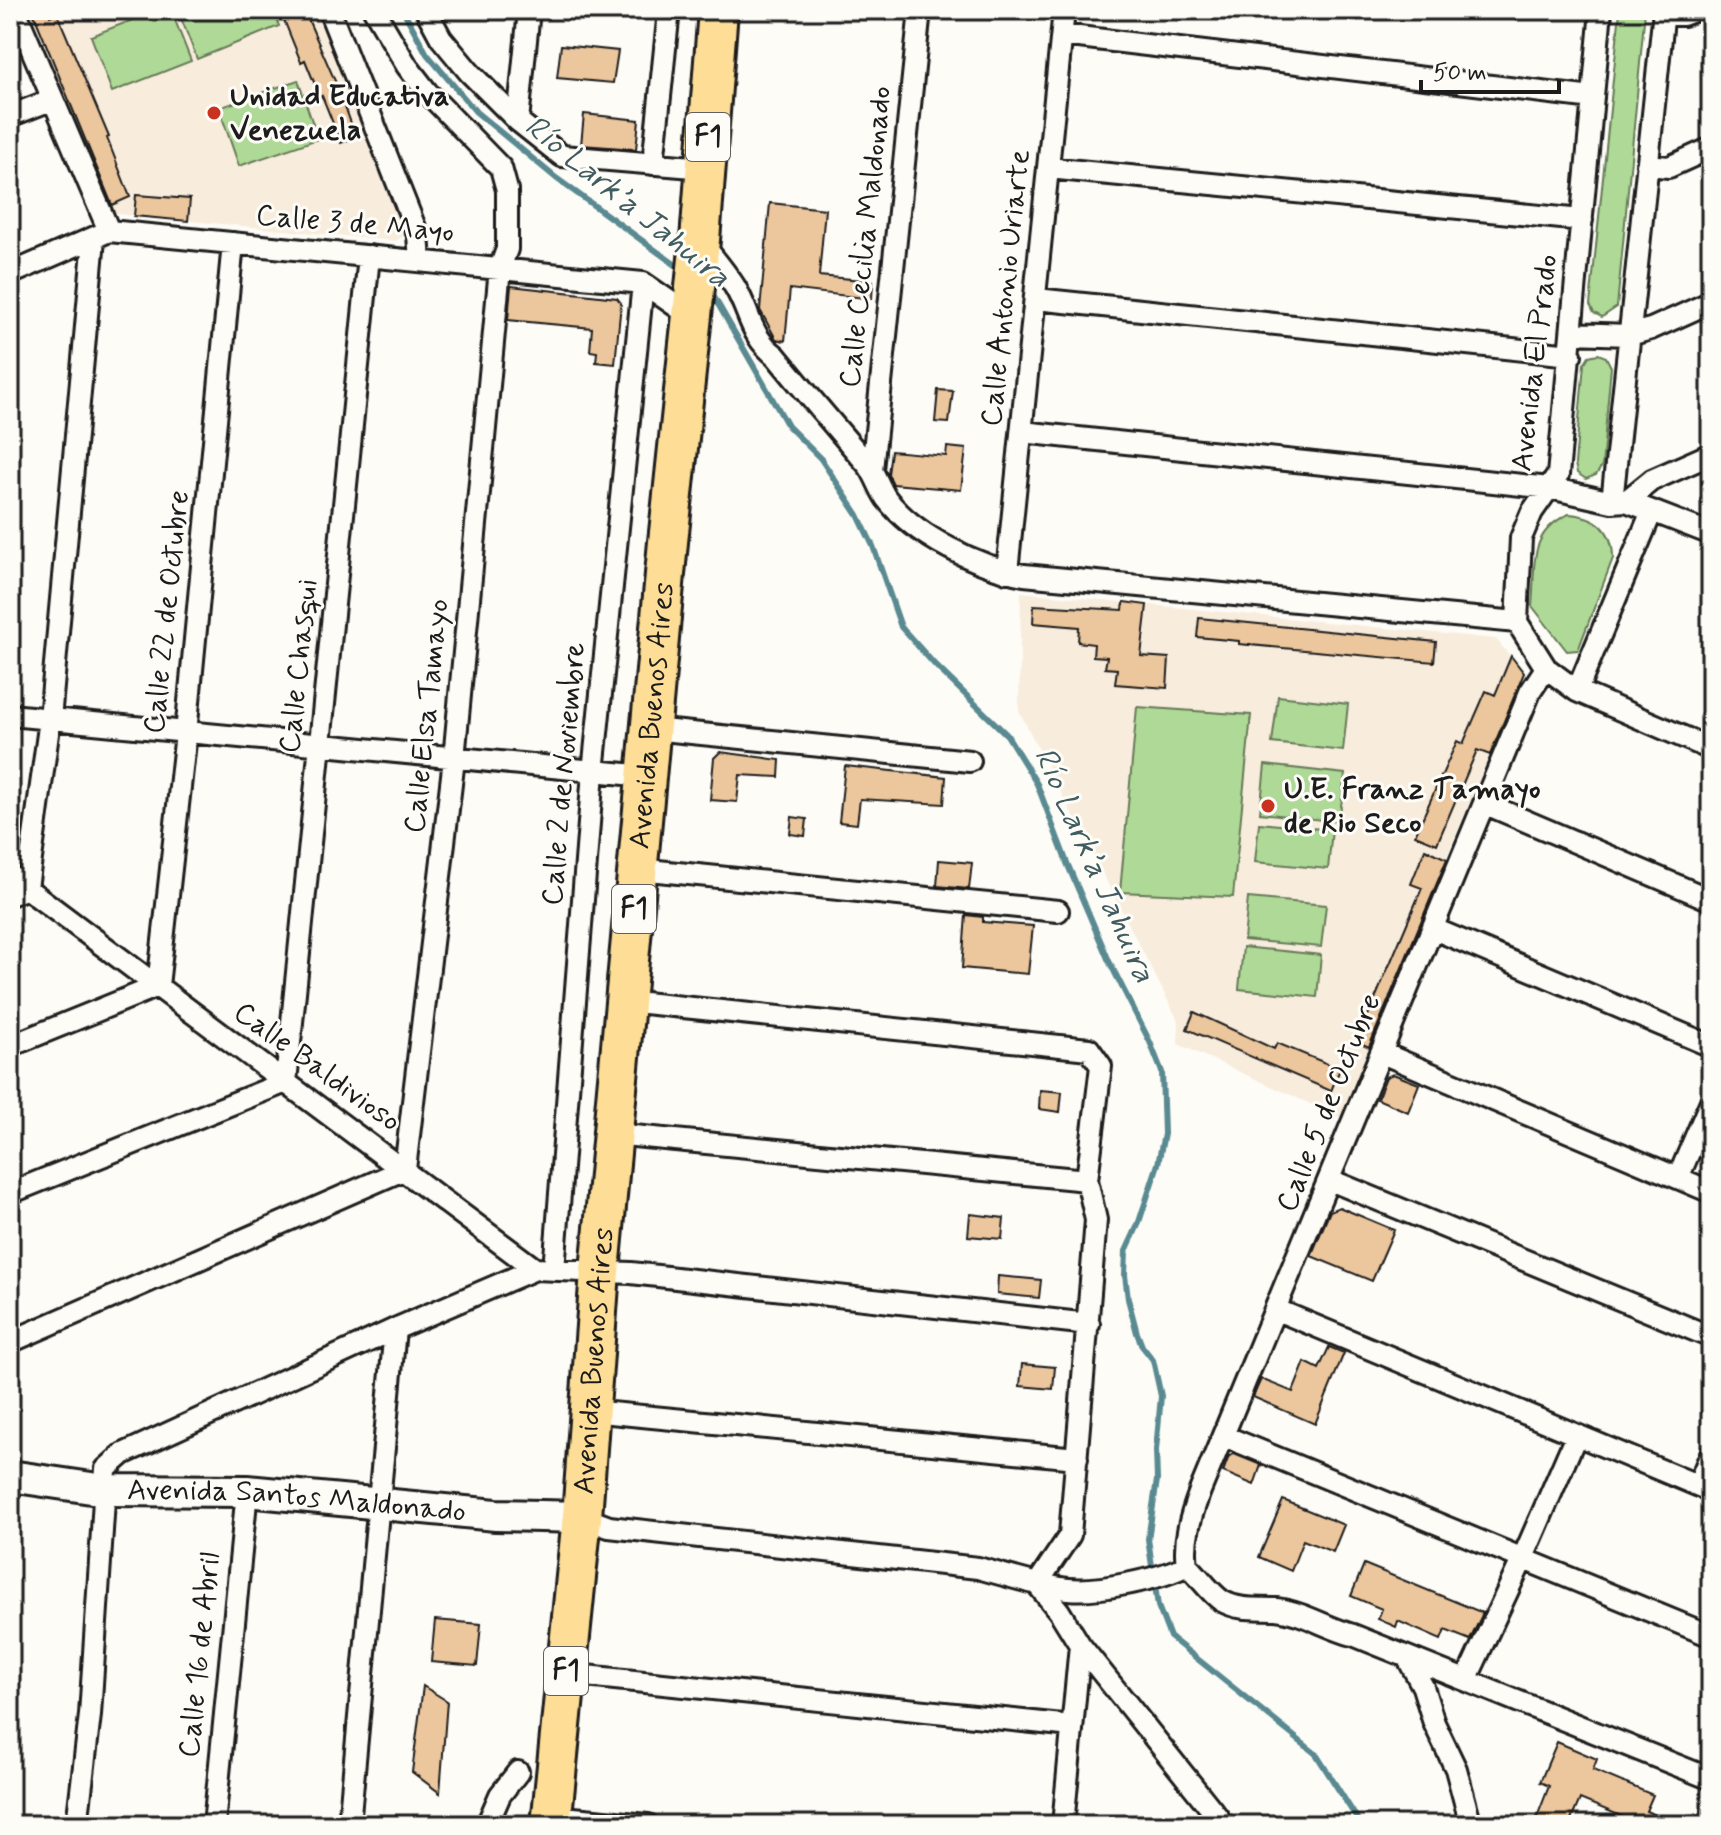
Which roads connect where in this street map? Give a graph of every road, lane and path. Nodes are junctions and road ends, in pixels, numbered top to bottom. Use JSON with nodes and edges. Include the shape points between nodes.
{"nodes":[{"id":1,"x":15,"y":10,"type":"edge"},
{"id":2,"x":329,"y":10,"type":"edge"},
{"id":3,"x":374,"y":10,"type":"edge"},
{"id":4,"x":426,"y":10,"type":"edge"},
{"id":5,"x":529,"y":10,"type":"edge"},
{"id":6,"x":669,"y":10,"type":"edge"},
{"id":7,"x":718,"y":10,"type":"edge"},
{"id":8,"x":920,"y":10,"type":"edge"},
{"id":9,"x":1064,"y":10,"type":"edge"},
{"id":10,"x":1601,"y":10,"type":"edge"},
{"id":11,"x":1696,"y":10,"type":"edge"},
{"id":12,"x":1663,"y":13,"type":"edge"},
{"id":13,"x":1062,"y":35,"type":"junction"},
{"id":14,"x":1593,"y":98,"type":"junction"},
{"id":15,"x":51,"y":100,"type":"junction"},
{"id":16,"x":10,"y":116,"type":"edge"},
{"id":17,"x":518,"y":121,"type":"junction"},
{"id":18,"x":1711,"y":148,"type":"edge"},
{"id":19,"x":653,"y":164,"type":"junction"},
{"id":20,"x":1647,"y":165,"type":"junction"},
{"id":21,"x":705,"y":168,"type":"junction"},
{"id":22,"x":1048,"y":168,"type":"junction"},
{"id":23,"x":1582,"y":220,"type":"junction"},
{"id":24,"x":101,"y":235,"type":"junction"},
{"id":25,"x":233,"y":243,"type":"junction"},
{"id":26,"x":698,"y":252,"type":"junction"},
{"id":27,"x":369,"y":256,"type":"junction"},
{"id":28,"x":420,"y":260,"type":"junction"},
{"id":29,"x":500,"y":268,"type":"junction"},
{"id":30,"x":10,"y":274,"type":"edge"},
{"id":31,"x":643,"y":283,"type":"junction"},
{"id":32,"x":1036,"y":299,"type":"junction"},
{"id":33,"x":1711,"y":302,"type":"edge"},
{"id":34,"x":693,"y":309,"type":"junction"},
{"id":35,"x":1573,"y":333,"type":"junction"},
{"id":36,"x":1629,"y":335,"type":"junction"},
{"id":37,"x":1571,"y":355,"type":"junction"},
{"id":38,"x":1022,"y":432,"type":"junction"},
{"id":39,"x":1711,"y":454,"type":"edge"},
{"id":40,"x":872,"y":470,"type":"junction"},
{"id":41,"x":1550,"y":488,"type":"junction"},
{"id":42,"x":1619,"y":502,"type":"junction"},
{"id":43,"x":1652,"y":511,"type":"junction"},
{"id":44,"x":1711,"y":534,"type":"edge"},
{"id":45,"x":1007,"y":572,"type":"junction"},
{"id":46,"x":1517,"y":622,"type":"junction"},
{"id":47,"x":1546,"y":668,"type":"junction"},
{"id":48,"x":1577,"y":691,"type":"junction"},
{"id":49,"x":10,"y":715,"type":"edge"},
{"id":50,"x":50,"y":719,"type":"junction"},
{"id":51,"x":652,"y":729,"type":"junction"},
{"id":52,"x":186,"y":733,"type":"junction"},
{"id":53,"x":322,"y":745,"type":"junction"},
{"id":54,"x":1711,"y":749,"type":"edge"},
{"id":55,"x":454,"y":759,"type":"junction"},
{"id":56,"x":970,"y":761,"type":"dead end"},
{"id":57,"x":593,"y":772,"type":"junction"},
{"id":58,"x":646,"y":776,"type":"junction"},
{"id":59,"x":1486,"y":804,"type":"junction"},
{"id":60,"x":638,"y":869,"type":"junction"},
{"id":61,"x":10,"y":876,"type":"edge"},
{"id":62,"x":18,"y":892,"type":"edge"},
{"id":63,"x":1711,"y":900,"type":"edge"},
{"id":64,"x":1058,"y":911,"type":"dead end"},
{"id":65,"x":1434,"y":929,"type":"junction"},
{"id":66,"x":158,"y":986,"type":"junction"},
{"id":67,"x":625,"y":1001,"type":"junction"},
{"id":68,"x":10,"y":1046,"type":"edge"},
{"id":69,"x":1711,"y":1046,"type":"edge"},
{"id":70,"x":1382,"y":1053,"type":"junction"},
{"id":71,"x":286,"y":1082,"type":"junction"},
{"id":72,"x":1711,"y":1101,"type":"edge"},
{"id":73,"x":613,"y":1134,"type":"junction"},
{"id":74,"x":405,"y":1169,"type":"junction"},
{"id":75,"x":1678,"y":1178,"type":"junction"},
{"id":76,"x":1087,"y":1180,"type":"junction"},
{"id":77,"x":1330,"y":1180,"type":"junction"},
{"id":78,"x":1711,"y":1192,"type":"edge"},
{"id":79,"x":10,"y":1193,"type":"edge"},
{"id":80,"x":545,"y":1270,"type":"junction"},
{"id":81,"x":600,"y":1271,"type":"junction"},
{"id":82,"x":1277,"y":1310,"type":"junction"},
{"id":83,"x":1089,"y":1324,"type":"junction"},
{"id":84,"x":395,"y":1329,"type":"junction"},
{"id":85,"x":1711,"y":1337,"type":"edge"},
{"id":86,"x":10,"y":1342,"type":"edge"},
{"id":87,"x":590,"y":1411,"type":"junction"},
{"id":88,"x":1224,"y":1436,"type":"junction"},
{"id":89,"x":1576,"y":1436,"type":"junction"},
{"id":90,"x":1711,"y":1454,"type":"edge"},
{"id":91,"x":1077,"y":1458,"type":"junction"},
{"id":92,"x":10,"y":1476,"type":"edge"},
{"id":93,"x":1704,"y":1488,"type":"edge"},
{"id":94,"x":105,"y":1490,"type":"junction"},
{"id":95,"x":247,"y":1491,"type":"junction"},
{"id":96,"x":381,"y":1503,"type":"junction"},
{"id":97,"x":582,"y":1517,"type":"junction"},
{"id":98,"x":1522,"y":1560,"type":"junction"},
{"id":99,"x":1187,"y":1565,"type":"junction"},
{"id":100,"x":1037,"y":1584,"type":"junction"},
{"id":101,"x":1711,"y":1636,"type":"edge"},
{"id":102,"x":1080,"y":1645,"type":"junction"},
{"id":103,"x":1407,"y":1657,"type":"junction"},
{"id":104,"x":566,"y":1674,"type":"junction"},
{"id":105,"x":1466,"y":1680,"type":"junction"},
{"id":106,"x":1072,"y":1726,"type":"junction"},
{"id":107,"x":518,"y":1772,"type":"dead end"},
{"id":108,"x":1711,"y":1779,"type":"edge"},
{"id":109,"x":552,"y":1820,"type":"edge"},
{"id":110,"x":77,"y":1825,"type":"edge"},
{"id":111,"x":214,"y":1825,"type":"edge"},
{"id":112,"x":349,"y":1825,"type":"edge"},
{"id":113,"x":487,"y":1825,"type":"edge"},
{"id":114,"x":648,"y":1825,"type":"edge"},
{"id":115,"x":1063,"y":1825,"type":"edge"},
{"id":116,"x":1224,"y":1825,"type":"edge"},
{"id":117,"x":1471,"y":1825,"type":"edge"}],
"edges":[{"from":1,"to":15,"type":"street"},
{"from":2,"to":28,"type":"street","via":[[418,235]]},
{"from":3,"to":29,"type":"street","name":"Calle Elsa Tamayo","via":[[427,92],[501,168],[507,190],[507,249]]},
{"from":4,"to":17,"type":"street","via":[[450,50]]},
{"from":5,"to":17,"type":"street"},
{"from":6,"to":19,"type":"street"},
{"from":7,"to":21,"type":"highway","name":"Avenida Buenos Aires","number":"F1"},
{"from":8,"to":40,"type":"street","name":"Calle Cecilia Maldonado"},
{"from":9,"to":13,"type":"street","name":"Calle Antonio Uriarte"},
{"from":10,"to":14,"type":"street","name":"Avenida El Prado"},
{"from":11,"to":12,"type":"street"},
{"from":12,"to":20,"type":"street"},
{"from":13,"to":14,"type":"street"},
{"from":13,"to":22,"type":"street","name":"Calle Antonio Uriarte"},
{"from":14,"to":23,"type":"street","name":"Avenida El Prado"},
{"from":15,"to":16,"type":"street"},
{"from":15,"to":24,"type":"street"},
{"from":17,"to":19,"type":"street","via":[[562,156]]},
{"from":18,"to":20,"type":"street","via":[[1669,167]]},
{"from":19,"to":21,"type":"street"},
{"from":20,"to":36,"type":"street"},
{"from":21,"to":26,"type":"highway","name":"Avenida Buenos Aires","number":"F1"},
{"from":22,"to":23,"type":"street"},
{"from":22,"to":32,"type":"street","name":"Calle Antonio Uriarte"},
{"from":23,"to":35,"type":"street","name":"Avenida El Prado"},
{"from":24,"to":25,"type":"street","name":"Calle 3 de Mayo"},
{"from":24,"to":30,"type":"street","name":"Calle 3 de Mayo"},
{"from":24,"to":50,"type":"street"},
{"from":25,"to":27,"type":"street","name":"Calle 3 de Mayo"},
{"from":25,"to":52,"type":"street","name":"Calle 22 de Octubre"},
{"from":26,"to":34,"type":"highway","name":"Avenida Buenos Aires","number":"F1"},
{"from":26,"to":40,"type":"street","via":[[735,288],[762,345]]},
{"from":27,"to":28,"type":"street","name":"Calle 3 de Mayo"},
{"from":27,"to":53,"type":"street","name":"Calle Chasqui"},
{"from":28,"to":29,"type":"street","name":"Calle 3 de Mayo"},
{"from":29,"to":31,"type":"street","name":"Calle 3 de Mayo"},
{"from":29,"to":55,"type":"street","name":"Calle Elsa Tamayo"},
{"from":31,"to":34,"type":"street","name":"Calle 3 de Mayo"},
{"from":31,"to":57,"type":"street","name":"Calle 2 de Noviembre"},
{"from":32,"to":37,"type":"street"},
{"from":32,"to":38,"type":"street","name":"Calle Antonio Uriarte"},
{"from":33,"to":36,"type":"street"},
{"from":34,"to":51,"type":"highway","name":"Avenida Buenos Aires","number":"F1"},
{"from":35,"to":36,"type":"street"},
{"from":35,"to":37,"type":"street","name":"Avenida El Prado"},
{"from":36,"to":42,"type":"street"},
{"from":37,"to":41,"type":"street","name":"Avenida El Prado","via":[[1558,475]]},
{"from":38,"to":41,"type":"street"},
{"from":38,"to":45,"type":"street","name":"Calle Antonio Uriarte"},
{"from":39,"to":42,"type":"street","via":[[1652,480]]},
{"from":40,"to":45,"type":"street","via":[[886,498],[913,524],[948,548]]},
{"from":41,"to":42,"type":"street"},
{"from":41,"to":46,"type":"street","name":"Avenida El Prado","via":[[1521,538]]},
{"from":42,"to":43,"type":"street"},
{"from":43,"to":44,"type":"street"},
{"from":43,"to":48,"type":"street"},
{"from":45,"to":46,"type":"street"},
{"from":46,"to":47,"type":"street"},
{"from":47,"to":48,"type":"street"},
{"from":47,"to":59,"type":"street","name":"Calle 5 de Octubre","via":[[1530,692]]},
{"from":48,"to":54,"type":"street"},
{"from":49,"to":50,"type":"street"},
{"from":50,"to":52,"type":"street"},
{"from":50,"to":62,"type":"street"},
{"from":51,"to":56,"type":"street"},
{"from":51,"to":58,"type":"highway","name":"Avenida Buenos Aires","number":"F1"},
{"from":52,"to":53,"type":"street"},
{"from":52,"to":66,"type":"street","name":"Calle 22 de Octubre"},
{"from":53,"to":55,"type":"street"},
{"from":53,"to":71,"type":"street","name":"Calle Chasqui"},
{"from":55,"to":57,"type":"street"},
{"from":55,"to":74,"type":"street","name":"Calle Elsa Tamayo"},
{"from":57,"to":58,"type":"street"},
{"from":57,"to":80,"type":"street","name":"Calle 2 de Noviembre"},
{"from":58,"to":60,"type":"highway","name":"Avenida Buenos Aires","number":"F1"},
{"from":59,"to":63,"type":"street"},
{"from":59,"to":65,"type":"street","name":"Calle 5 de Octubre"},
{"from":60,"to":64,"type":"street"},
{"from":60,"to":67,"type":"highway","name":"Avenida Buenos Aires","number":"F1"},
{"from":61,"to":62,"type":"street","name":"Calle Baldivioso"},
{"from":62,"to":66,"type":"street","name":"Calle Baldivioso"},
{"from":65,"to":69,"type":"street"},
{"from":65,"to":70,"type":"street","name":"Calle 5 de Octubre"},
{"from":66,"to":68,"type":"street"},
{"from":66,"to":71,"type":"street","name":"Calle Baldivioso"},
{"from":67,"to":73,"type":"highway","name":"Avenida Buenos Aires","number":"F1"},
{"from":67,"to":76,"type":"street","via":[[1089,1049],[1101,1066]]},
{"from":70,"to":75,"type":"street"},
{"from":70,"to":77,"type":"street","name":"Calle 5 de Octubre"},
{"from":71,"to":74,"type":"street","name":"Calle Baldivioso"},
{"from":71,"to":79,"type":"street"},
{"from":72,"to":75,"type":"street"},
{"from":73,"to":76,"type":"street"},
{"from":73,"to":81,"type":"highway","name":"Avenida Buenos Aires","number":"F1"},
{"from":74,"to":80,"type":"street","name":"Calle Baldivioso"},
{"from":74,"to":86,"type":"street"},
{"from":75,"to":78,"type":"street"},
{"from":76,"to":83,"type":"street","via":[[1096,1220]]},
{"from":77,"to":82,"type":"street","name":"Calle 5 de Octubre"},
{"from":77,"to":85,"type":"street"},
{"from":80,"to":81,"type":"street"},
{"from":80,"to":84,"type":"street"},
{"from":81,"to":83,"type":"street"},
{"from":81,"to":87,"type":"highway","name":"Avenida Buenos Aires","number":"F1"},
{"from":82,"to":88,"type":"street","name":"Calle 5 de Octubre"},
{"from":82,"to":89,"type":"street"},
{"from":83,"to":91,"type":"street"},
{"from":84,"to":94,"type":"street","via":[[123,1454],[106,1469]]},
{"from":84,"to":96,"type":"street"},
{"from":87,"to":91,"type":"street"},
{"from":87,"to":97,"type":"highway","name":"Avenida Buenos Aires","number":"F1"},
{"from":88,"to":98,"type":"street"},
{"from":88,"to":99,"type":"street","name":"Calle 5 de Octubre","via":[[1191,1518]]},
{"from":89,"to":93,"type":"street"},
{"from":89,"to":98,"type":"street"},
{"from":90,"to":93,"type":"street"},
{"from":91,"to":100,"type":"street","via":[[1070,1535]]},
{"from":92,"to":94,"type":"street","name":"Avenida Santos Maldonado"},
{"from":94,"to":95,"type":"street","name":"Avenida Santos Maldonado"},
{"from":94,"to":110,"type":"street"},
{"from":95,"to":96,"type":"street","name":"Avenida Santos Maldonado"},
{"from":95,"to":111,"type":"street","name":"Calle 16 de Abril"},
{"from":96,"to":97,"type":"street","name":"Avenida Santos Maldonado"},
{"from":96,"to":112,"type":"street"},
{"from":97,"to":100,"type":"street","via":[[609,1527],[978,1568]]},
{"from":97,"to":104,"type":"highway","number":"F1"},
{"from":98,"to":101,"type":"street"},
{"from":98,"to":105,"type":"street"},
{"from":99,"to":100,"type":"street","via":[[1168,1576],[1113,1585],[1071,1590]]},
{"from":99,"to":103,"type":"street","via":[[1236,1608],[1299,1614]]},
{"from":100,"to":102,"type":"street"},
{"from":102,"to":106,"type":"street"},
{"from":102,"to":116,"type":"street"},
{"from":103,"to":105,"type":"street"},
{"from":103,"to":117,"type":"street","via":[[1456,1769]]},
{"from":104,"to":106,"type":"street"},
{"from":104,"to":109,"type":"highway","number":"F1"},
{"from":105,"to":108,"type":"street"},
{"from":106,"to":115,"type":"street"},
{"from":107,"to":113,"type":"street"},
{"from":109,"to":114,"type":"street"}]}
